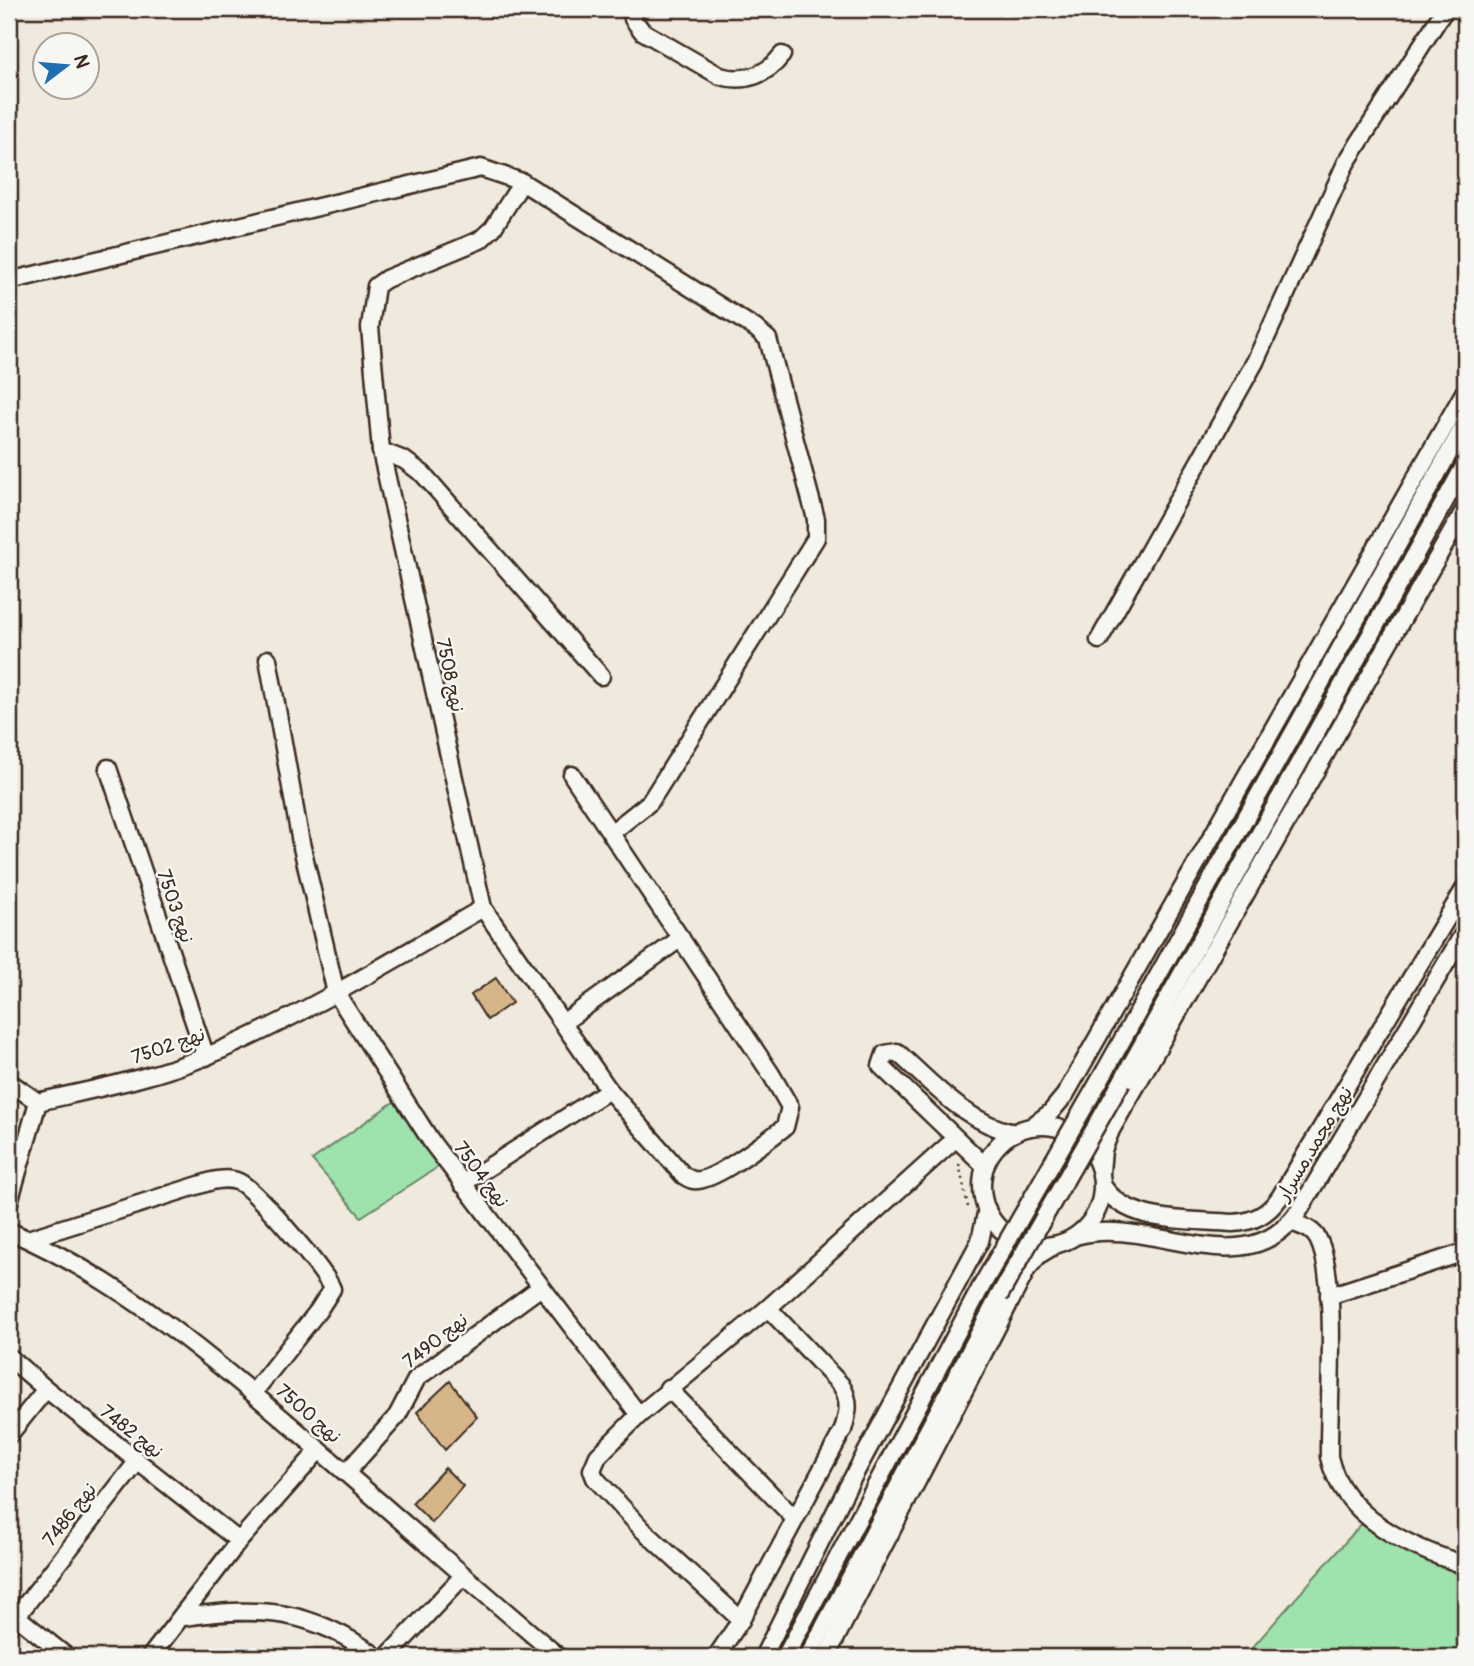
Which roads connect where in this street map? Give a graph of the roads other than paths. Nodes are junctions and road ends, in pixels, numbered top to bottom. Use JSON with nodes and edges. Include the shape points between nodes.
{"nodes":[{"id":1,"x":633,"y":9,"type":"edge"},
{"id":2,"x":1445,"y":9,"type":"edge"},
{"id":3,"x":782,"y":55,"type":"dead end"},
{"id":4,"x":522,"y":182,"type":"junction"},
{"id":5,"x":9,"y":281,"type":"edge"},
{"id":6,"x":1465,"y":391,"type":"edge"},
{"id":7,"x":1465,"y":424,"type":"edge"},
{"id":8,"x":381,"y":451,"type":"junction"},
{"id":9,"x":1465,"y":465,"type":"edge"},
{"id":10,"x":1465,"y":509,"type":"edge"},
{"id":11,"x":1099,"y":640,"type":"dead end"},
{"id":12,"x":268,"y":659,"type":"dead end"},
{"id":13,"x":601,"y":676,"type":"dead end"},
{"id":14,"x":108,"y":768,"type":"dead end"},
{"id":15,"x":572,"y":775,"type":"dead end"},
{"id":16,"x":611,"y":833,"type":"junction"},
{"id":17,"x":1465,"y":888,"type":"edge"},
{"id":18,"x":483,"y":908,"type":"junction"},
{"id":19,"x":1465,"y":932,"type":"edge"},
{"id":20,"x":681,"y":938,"type":"junction"},
{"id":21,"x":336,"y":993,"type":"junction"},
{"id":22,"x":564,"y":1022,"type":"junction"},
{"id":23,"x":206,"y":1056,"type":"junction"},
{"id":24,"x":9,"y":1082,"type":"edge"},
{"id":25,"x":609,"y":1090,"type":"junction"},
{"id":26,"x":38,"y":1102,"type":"junction"},
{"id":27,"x":1031,"y":1127,"type":"junction"},
{"id":28,"x":1014,"y":1133,"type":"junction"},
{"id":29,"x":954,"y":1139,"type":"junction"},
{"id":30,"x":985,"y":1166,"type":"junction"},
{"id":31,"x":1102,"y":1179,"type":"junction"},
{"id":32,"x":463,"y":1184,"type":"junction"},
{"id":33,"x":9,"y":1202,"type":"edge"},
{"id":34,"x":986,"y":1209,"type":"junction"},
{"id":35,"x":1291,"y":1222,"type":"junction"},
{"id":36,"x":9,"y":1231,"type":"edge"},
{"id":37,"x":1079,"y":1235,"type":"junction"},
{"id":38,"x":28,"y":1239,"type":"junction"},
{"id":39,"x":1055,"y":1245,"type":"junction"},
{"id":40,"x":1465,"y":1252,"type":"edge"},
{"id":41,"x":541,"y":1287,"type":"junction"},
{"id":42,"x":1329,"y":1296,"type":"junction"},
{"id":43,"x":768,"y":1308,"type":"junction"},
{"id":44,"x":9,"y":1357,"type":"edge"},
{"id":45,"x":668,"y":1388,"type":"junction"},
{"id":46,"x":46,"y":1389,"type":"junction"},
{"id":47,"x":253,"y":1393,"type":"junction"},
{"id":48,"x":639,"y":1415,"type":"junction"},
{"id":49,"x":9,"y":1434,"type":"edge"},
{"id":50,"x":319,"y":1450,"type":"junction"},
{"id":51,"x":137,"y":1462,"type":"junction"},
{"id":52,"x":346,"y":1473,"type":"junction"},
{"id":53,"x":795,"y":1519,"type":"junction"},
{"id":54,"x":239,"y":1541,"type":"junction"},
{"id":55,"x":1465,"y":1565,"type":"edge"},
{"id":56,"x":463,"y":1576,"type":"junction"},
{"id":57,"x":184,"y":1617,"type":"junction"},
{"id":58,"x":741,"y":1620,"type":"junction"},
{"id":59,"x":13,"y":1621,"type":"edge"},
{"id":60,"x":550,"y":1654,"type":"edge"},
{"id":61,"x":67,"y":1657,"type":"edge"},
{"id":62,"x":150,"y":1657,"type":"edge"},
{"id":63,"x":377,"y":1657,"type":"edge"},
{"id":64,"x":387,"y":1657,"type":"edge"},
{"id":65,"x":716,"y":1657,"type":"edge"},
{"id":66,"x":763,"y":1657,"type":"edge"},
{"id":67,"x":785,"y":1657,"type":"edge"},
{"id":68,"x":808,"y":1657,"type":"edge"},
{"id":69,"x":826,"y":1657,"type":"edge"}],
"edges":[{"from":1,"to":3,"type":"street","via":[[633,19],[642,31],[720,76],[734,80],[755,76],[771,69]]},
{"from":2,"to":11,"type":"street","via":[[1346,163],[1255,362]]},
{"from":4,"to":5,"type":"street","via":[[481,168],[464,170]]},
{"from":4,"to":8,"type":"street","name":"نهج 7508","via":[[480,240],[376,286],[370,327]]},
{"from":4,"to":16,"type":"street","via":[[768,339],[816,519],[816,538],[650,802]]},
{"from":6,"to":27,"type":"street","via":[[1065,1095]]},
{"from":7,"to":67,"type":"street","bridge":true,"via":[[981,1287]]},
{"from":8,"to":13,"type":"street","via":[[423,474]]},
{"from":8,"to":18,"type":"street","name":"نهج 7508"},
{"from":9,"to":68,"type":"street","bridge":true,"via":[[999,1296]]},
{"from":10,"to":31,"type":"street","via":[[1111,1130],[1103,1150]]},
{"from":12,"to":21,"type":"street","name":"نهج 7504"},
{"from":14,"to":23,"type":"street","name":"نهج 7503"},
{"from":15,"to":16,"type":"street"},
{"from":16,"to":20,"type":"street"},
{"from":17,"to":31,"type":"street","name":"نهج محمد مسرار","via":[[1280,1197],[1265,1213],[1233,1223],[1144,1214],[1120,1205]]},
{"from":18,"to":21,"type":"street","name":"نهج 7502"},
{"from":18,"to":22,"type":"street"},
{"from":19,"to":35,"type":"street","name":"نهج محمد مسرار"},
{"from":20,"to":22,"type":"street"},
{"from":20,"to":25,"type":"street","via":[[784,1094],[789,1119],[785,1127],[724,1168],[693,1180],[670,1163]]},
{"from":21,"to":23,"type":"street","name":"نهج 7502"},
{"from":21,"to":32,"type":"street","name":"نهج 7504","via":[[396,1090]]},
{"from":22,"to":25,"type":"street"},
{"from":23,"to":26,"type":"street","name":"نهج 7502","via":[[147,1076]]},
{"from":24,"to":26,"type":"street"},
{"from":25,"to":32,"type":"street"},
{"from":26,"to":33,"type":"street"},
{"from":27,"to":28,"type":"street"},
{"from":27,"to":31,"type":"street","via":[[1051,1126],[1070,1132],[1093,1153]]},
{"from":28,"to":29,"type":"street","via":[[976,1119],[897,1052],[885,1054],[881,1066]]},
{"from":28,"to":30,"type":"street","via":[[997,1147]]},
{"from":29,"to":30,"type":"street"},
{"from":29,"to":43,"type":"street"},
{"from":30,"to":34,"type":"street"},
{"from":31,"to":37,"type":"street","via":[[1099,1208]]},
{"from":32,"to":41,"type":"street","name":"نهج 7504"},
{"from":34,"to":39,"type":"street","via":[[1014,1240],[1034,1246]]},
{"from":34,"to":66,"type":"street","via":[[980,1241],[846,1490]]},
{"from":35,"to":37,"type":"street","name":"نهج محمد مسرار","via":[[1270,1239],[1244,1247],[1111,1231]]},
{"from":35,"to":42,"type":"street","via":[[1308,1228],[1317,1238]]},
{"from":36,"to":38,"type":"street","name":"نهج 7500"},
{"from":37,"to":39,"type":"street"},
{"from":38,"to":47,"type":"street","name":"نهج 7500","via":[[110,1287]]},
{"from":38,"to":47,"type":"street","via":[[212,1181],[228,1179],[248,1187],[332,1289]]},
{"from":39,"to":69,"type":"street","via":[[1027,1269]]},
{"from":40,"to":42,"type":"street"},
{"from":41,"to":48,"type":"street","name":"نهج 7504"},
{"from":41,"to":52,"type":"street","name":"نهج 7490","via":[[417,1378],[397,1416]]},
{"from":42,"to":55,"type":"street","via":[[1332,1471],[1350,1501],[1383,1528]]},
{"from":43,"to":45,"type":"street"},
{"from":43,"to":53,"type":"street","via":[[836,1378],[849,1403],[843,1430]]},
{"from":44,"to":46,"type":"street","name":"نهج 7482"},
{"from":45,"to":48,"type":"street"},
{"from":45,"to":53,"type":"street"},
{"from":46,"to":49,"type":"street"},
{"from":46,"to":51,"type":"street","name":"نهج 7482"},
{"from":47,"to":50,"type":"street","name":"نهج 7500"},
{"from":48,"to":58,"type":"street","via":[[598,1456],[592,1471],[595,1478],[643,1530]]},
{"from":50,"to":52,"type":"street","name":"نهج 7500"},
{"from":50,"to":54,"type":"street"},
{"from":51,"to":54,"type":"street","name":"نهج 7482"},
{"from":51,"to":59,"type":"street","name":"نهج 7486"},
{"from":52,"to":56,"type":"street","name":"نهج 7500"},
{"from":53,"to":58,"type":"street"},
{"from":54,"to":57,"type":"street"},
{"from":56,"to":60,"type":"street","name":"نهج 7500"},
{"from":56,"to":64,"type":"street"},
{"from":57,"to":62,"type":"street"},
{"from":57,"to":63,"type":"street","via":[[238,1611],[296,1616],[328,1625]]},
{"from":58,"to":65,"type":"street"},
{"from":59,"to":61,"type":"street"}]}
